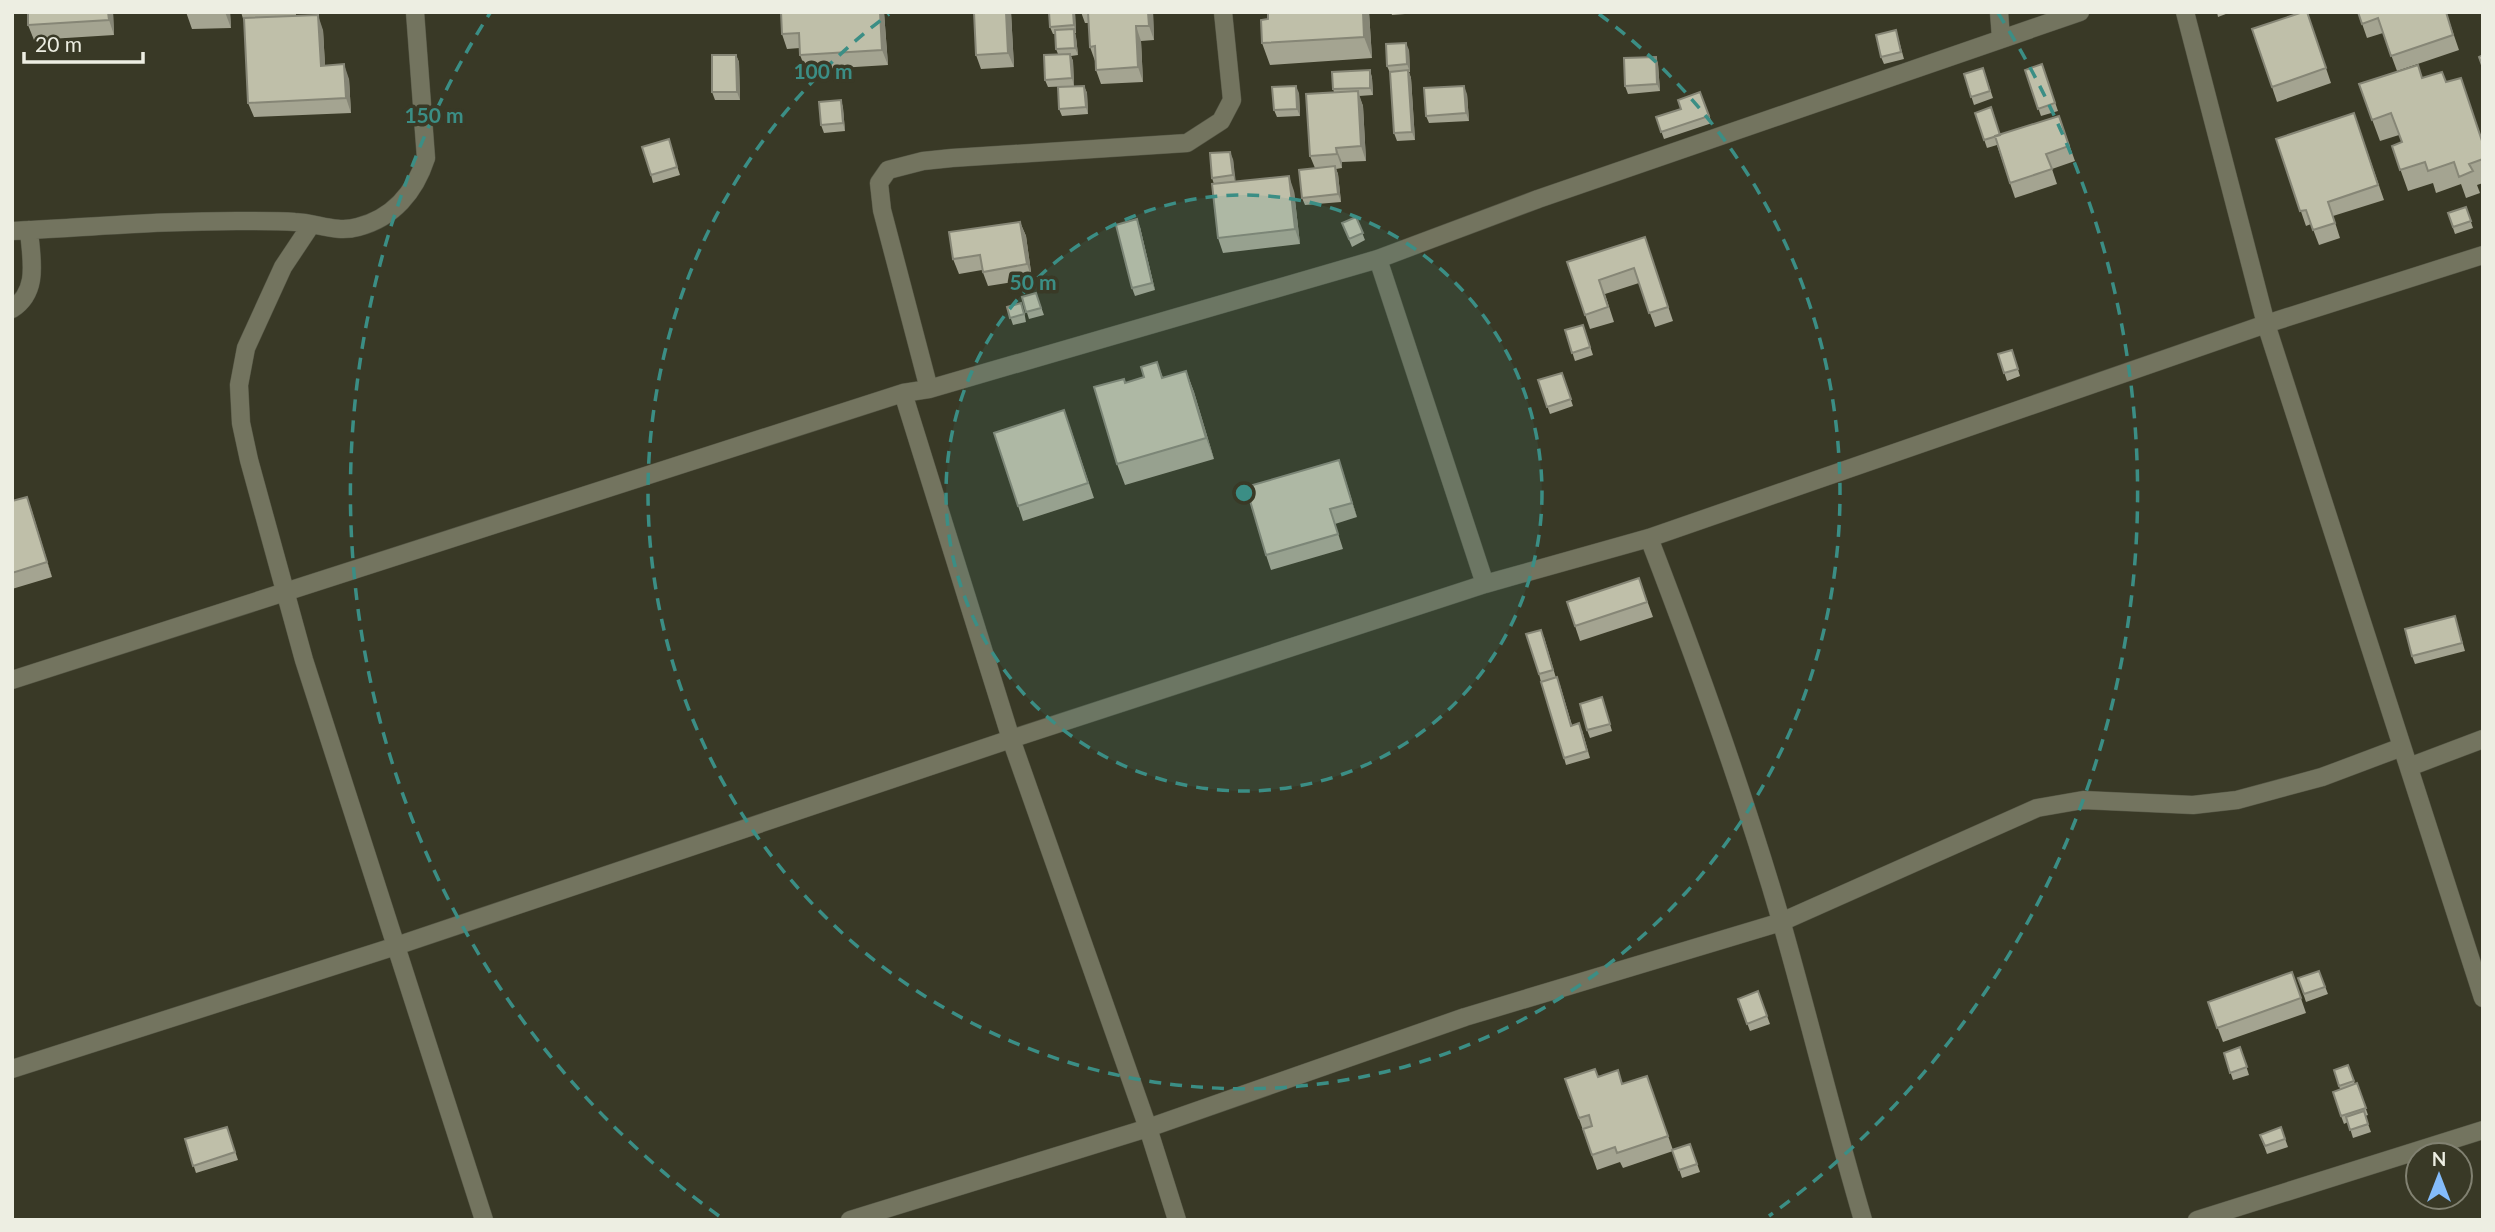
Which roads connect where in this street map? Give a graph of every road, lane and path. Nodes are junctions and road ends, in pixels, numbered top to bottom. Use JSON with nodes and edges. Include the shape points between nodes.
{"nodes":[{"id":1,"x":415,"y":12,"type":"edge"},
{"id":2,"x":1223,"y":12,"type":"edge"},
{"id":3,"x":1999,"y":12,"type":"edge"},
{"id":4,"x":2080,"y":12,"type":"edge"},
{"id":5,"x":2185,"y":12,"type":"edge"},
{"id":6,"x":2001,"y":38,"type":"junction"},
{"id":7,"x":311,"y":225,"type":"junction"},
{"id":8,"x":20,"y":231,"type":"edge"},
{"id":9,"x":2483,"y":255,"type":"edge"},
{"id":10,"x":1378,"y":259,"type":"junction"},
{"id":11,"x":12,"y":309,"type":"edge"},
{"id":12,"x":2266,"y":324,"type":"junction"},
{"id":13,"x":929,"y":389,"type":"junction"},
{"id":14,"x":903,"y":393,"type":"junction"},
{"id":15,"x":1649,"y":538,"type":"junction"},
{"id":16,"x":1485,"y":584,"type":"junction"},
{"id":17,"x":285,"y":591,"type":"junction"},
{"id":18,"x":12,"y":680,"type":"edge"},
{"id":19,"x":1011,"y":739,"type":"junction"},
{"id":20,"x":2483,"y":739,"type":"edge"},
{"id":21,"x":2402,"y":747,"type":"junction"},
{"id":22,"x":2409,"y":767,"type":"junction"},
{"id":23,"x":1781,"y":922,"type":"junction"},
{"id":24,"x":396,"y":946,"type":"junction"},
{"id":25,"x":2483,"y":998,"type":"edge"},
{"id":26,"x":12,"y":1069,"type":"edge"},
{"id":27,"x":1148,"y":1128,"type":"junction"},
{"id":28,"x":2483,"y":1130,"type":"edge"},
{"id":29,"x":484,"y":1220,"type":"edge"},
{"id":30,"x":850,"y":1220,"type":"edge"},
{"id":31,"x":1177,"y":1220,"type":"edge"},
{"id":32,"x":1863,"y":1220,"type":"edge"},
{"id":33,"x":2197,"y":1220,"type":"edge"}],
"edges":[{"from":1,"to":7,"type":"street","via":[[426,158],[419,177],[408,195],[376,220],[337,230]]},
{"from":2,"to":13,"type":"street","via":[[1232,100],[1221,121],[1187,143],[952,158],[888,170],[879,183],[882,210]]},
{"from":3,"to":6,"type":"street"},
{"from":4,"to":6,"type":"street"},
{"from":5,"to":12,"type":"street"},
{"from":6,"to":10,"type":"street"},
{"from":7,"to":8,"type":"street","via":[[242,221]]},
{"from":7,"to":17,"type":"street","via":[[283,267],[262,311],[246,348],[239,385],[248,460]]},
{"from":8,"to":11,"type":"street","via":[[32,279],[25,299]]},
{"from":9,"to":12,"type":"street"},
{"from":10,"to":13,"type":"street"},
{"from":10,"to":16,"type":"street"},
{"from":12,"to":15,"type":"street"},
{"from":12,"to":21,"type":"street"},
{"from":13,"to":14,"type":"street"},
{"from":14,"to":17,"type":"street"},
{"from":14,"to":19,"type":"street"},
{"from":15,"to":16,"type":"street"},
{"from":15,"to":23,"type":"street","via":[[1705,684]]},
{"from":16,"to":19,"type":"street"},
{"from":17,"to":18,"type":"street"},
{"from":17,"to":24,"type":"street"},
{"from":19,"to":24,"type":"street"},
{"from":19,"to":27,"type":"street"},
{"from":20,"to":22,"type":"street"},
{"from":21,"to":22,"type":"street"},
{"from":21,"to":23,"type":"street","via":[[2322,777],[2237,800],[2193,805],[2083,800],[2037,808]]},
{"from":22,"to":25,"type":"street"},
{"from":23,"to":27,"type":"street","via":[[1465,1017]]},
{"from":23,"to":32,"type":"street"},
{"from":24,"to":26,"type":"street"},
{"from":24,"to":29,"type":"street"},
{"from":27,"to":30,"type":"street"},
{"from":27,"to":31,"type":"street"},
{"from":28,"to":33,"type":"street"}]}
